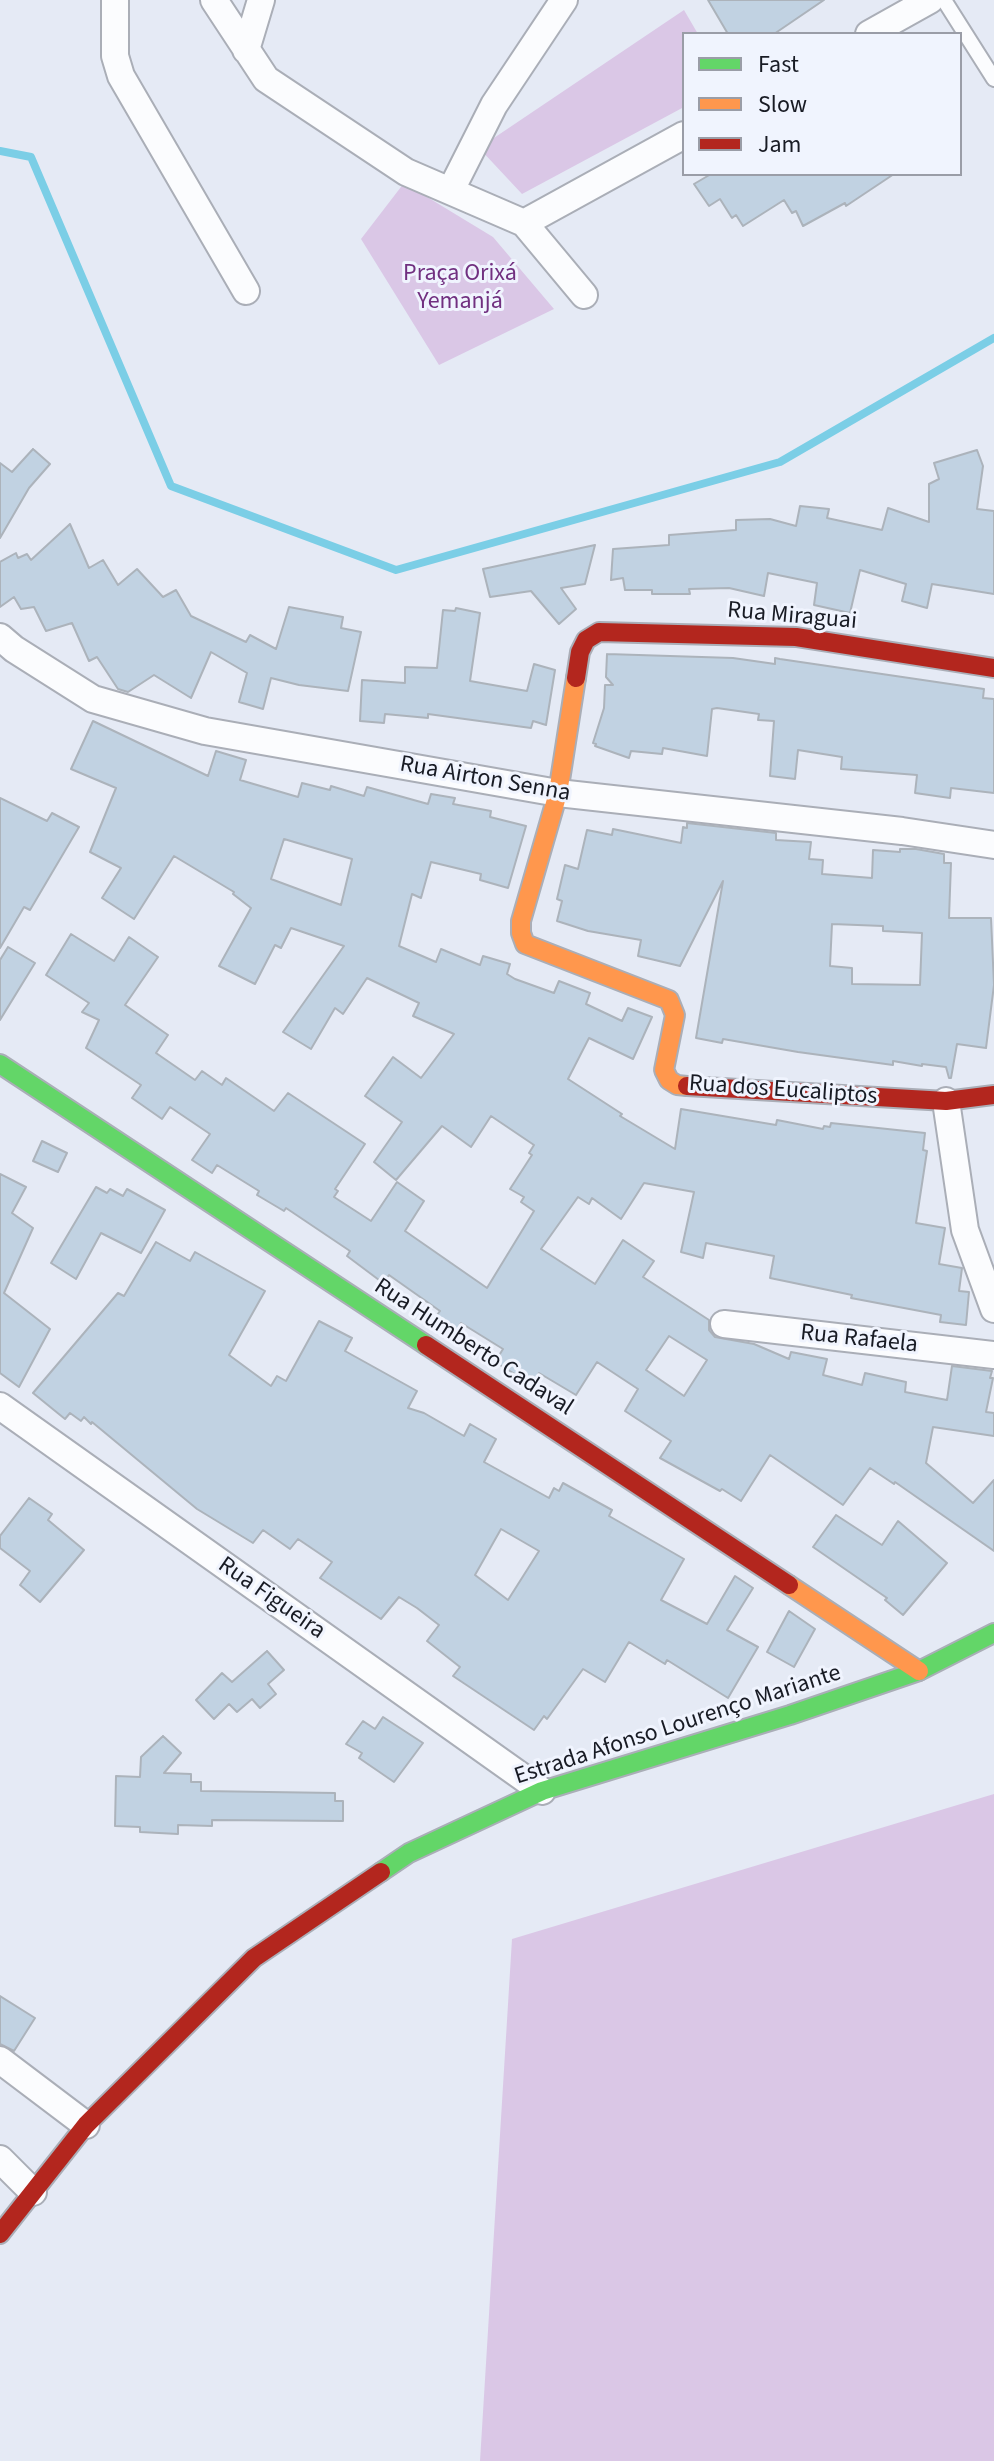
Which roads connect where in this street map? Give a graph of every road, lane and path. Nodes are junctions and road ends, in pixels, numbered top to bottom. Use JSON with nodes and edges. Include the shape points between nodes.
{"nodes":[{"id":1,"x":115,"y":0,"type":"edge"},
{"id":2,"x":214,"y":0,"type":"edge"},
{"id":3,"x":261,"y":0,"type":"edge"},
{"id":4,"x":564,"y":0,"type":"edge"},
{"id":5,"x":930,"y":0,"type":"edge"},
{"id":6,"x":944,"y":0,"type":"edge"},
{"id":7,"x":873,"y":32,"type":"edge"},
{"id":8,"x":246,"y":50,"type":"junction"},
{"id":9,"x":994,"y":79,"type":"edge"},
{"id":10,"x":682,"y":136,"type":"edge"},
{"id":11,"x":451,"y":190,"type":"junction"},
{"id":12,"x":524,"y":223,"type":"junction"},
{"id":13,"x":246,"y":291,"type":"dead end"},
{"id":14,"x":584,"y":295,"type":"dead end"},
{"id":15,"x":0,"y":637,"type":"edge"},
{"id":16,"x":586,"y":640,"type":"joint"},
{"id":17,"x":994,"y":668,"type":"edge"},
{"id":18,"x":558,"y":793,"type":"junction"},
{"id":19,"x":994,"y":845,"type":"edge"},
{"id":20,"x":0,"y":1064,"type":"edge"},
{"id":21,"x":994,"y":1095,"type":"edge"},
{"id":22,"x":946,"y":1101,"type":"junction"},
{"id":23,"x":994,"y":1309,"type":"edge"},
{"id":24,"x":724,"y":1324,"type":"dead end"},
{"id":25,"x":994,"y":1355,"type":"edge"},
{"id":26,"x":0,"y":1406,"type":"edge"},
{"id":27,"x":994,"y":1633,"type":"edge"},
{"id":28,"x":919,"y":1671,"type":"junction"},
{"id":29,"x":542,"y":1791,"type":"junction"},
{"id":30,"x":0,"y":2060,"type":"edge"},
{"id":31,"x":86,"y":2125,"type":"junction"},
{"id":32,"x":0,"y":2159,"type":"edge"},
{"id":33,"x":33,"y":2192,"type":"junction"},
{"id":34,"x":0,"y":2234,"type":"edge"}],
"edges":[{"from":1,"to":13,"type":"street","via":[[115,56],[121,76]]},
{"from":2,"to":8,"type":"street"},
{"from":3,"to":8,"type":"street"},
{"from":4,"to":11,"type":"street","via":[[494,105]]},
{"from":5,"to":7,"type":"street"},
{"from":6,"to":9,"type":"lane"},
{"from":8,"to":11,"type":"street","via":[[266,79],[406,172]]},
{"from":10,"to":12,"type":"street"},
{"from":11,"to":12,"type":"street"},
{"from":12,"to":14,"type":"street"},
{"from":15,"to":18,"type":"street","name":"Rua Airton Senna","via":[[93,699],[205,731]]},
{"from":16,"to":17,"type":"street","name":"Rua Miraguai","via":[[599,632],[796,637]]},
{"from":16,"to":18,"type":"street","name":"Rua dos Eucaliptos"},
{"from":18,"to":19,"type":"street","name":"Rua Airton Senna"},
{"from":18,"to":22,"type":"street","name":"Rua dos Eucaliptos","via":[[521,921],[525,944],[669,1000],[675,1015],[664,1070],[669,1080],[677,1085]]},
{"from":20,"to":28,"type":"street","name":"Rua Humberto Cadaval"},
{"from":21,"to":22,"type":"street"},
{"from":22,"to":23,"type":"street","via":[[965,1230]]},
{"from":24,"to":25,"type":"street","name":"Rua Rafaela"},
{"from":26,"to":29,"type":"street","name":"Rua Figueira"},
{"from":27,"to":28,"type":"street","name":"Estrada Afonso Lourenço Mariante"},
{"from":28,"to":29,"type":"street","name":"Estrada Afonso Lourenço Mariante"},
{"from":29,"to":31,"type":"street","name":"Estrada Afonso Lourenço Mariante","via":[[409,1853],[254,1958]]},
{"from":30,"to":31,"type":"street"},
{"from":31,"to":33,"type":"street","name":"Estrada Afonso Lourenço Mariante"},
{"from":32,"to":33,"type":"street"},
{"from":33,"to":34,"type":"street","name":"Estrada Afonso Lourenço Mariante"}]}
